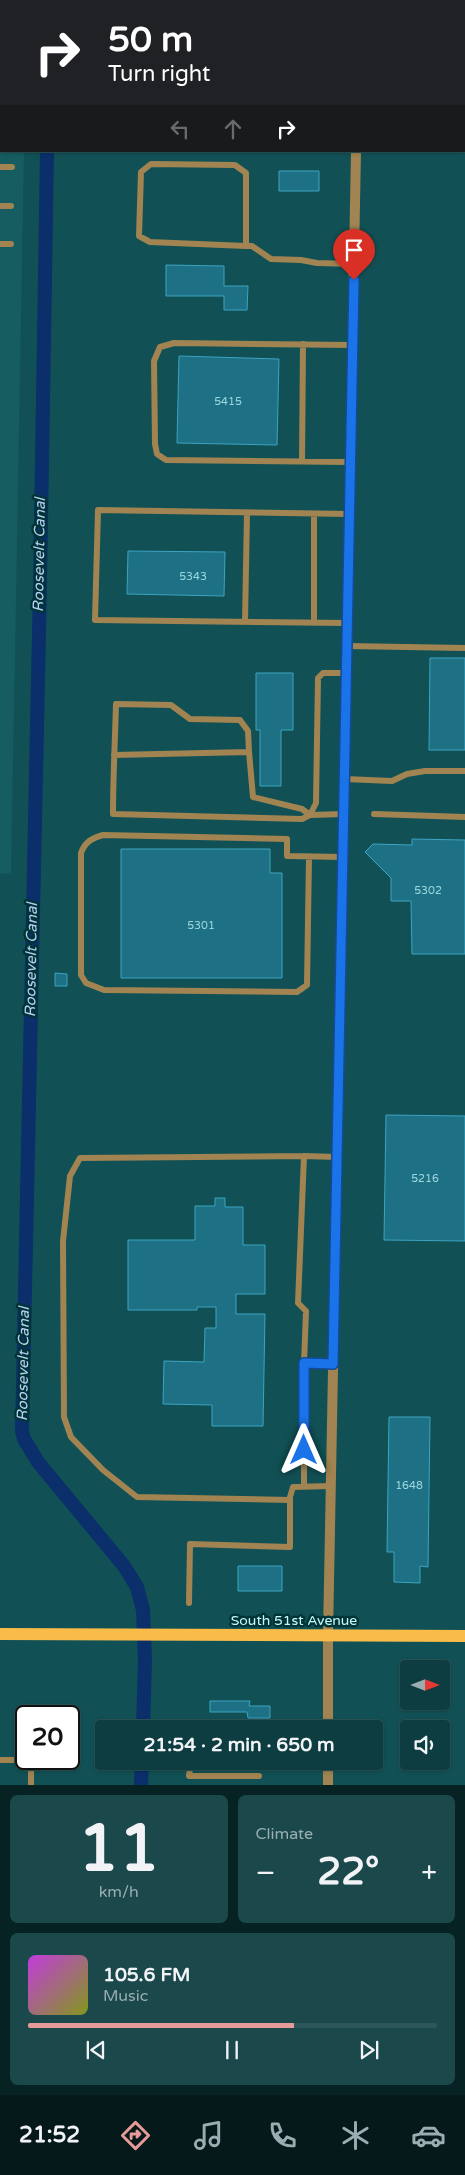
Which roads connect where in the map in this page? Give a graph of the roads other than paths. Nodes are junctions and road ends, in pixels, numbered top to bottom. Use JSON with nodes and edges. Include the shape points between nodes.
{"nodes":[{"id":1,"x":356,"y":152,"type":"edge"},
{"id":2,"x":0,"y":167,"type":"edge"},
{"id":3,"x":12,"y":167,"type":"dead end"},
{"id":4,"x":0,"y":206,"type":"edge"},
{"id":5,"x":10,"y":206,"type":"dead end"},
{"id":6,"x":0,"y":244,"type":"edge"},
{"id":7,"x":11,"y":244,"type":"dead end"},
{"id":8,"x":246,"y":246,"type":"junction"},
{"id":9,"x":354,"y":264,"type":"junction"},
{"id":10,"x":303,"y":344,"type":"junction"},
{"id":11,"x":352,"y":345,"type":"junction"},
{"id":12,"x":302,"y":461,"type":"junction"},
{"id":13,"x":350,"y":462,"type":"junction"},
{"id":14,"x":247,"y":513,"type":"junction"},
{"id":15,"x":314,"y":514,"type":"junction"},
{"id":16,"x":349,"y":514,"type":"junction"},
{"id":17,"x":245,"y":622,"type":"junction"},
{"id":18,"x":314,"y":623,"type":"junction"},
{"id":19,"x":348,"y":623,"type":"junction"},
{"id":20,"x":347,"y":646,"type":"junction"},
{"id":21,"x":465,"y":648,"type":"edge"},
{"id":22,"x":347,"y":673,"type":"junction"},
{"id":23,"x":249,"y":752,"type":"junction"},
{"id":24,"x":114,"y":755,"type":"junction"},
{"id":25,"x":465,"y":771,"type":"edge"},
{"id":26,"x":344,"y":779,"type":"junction"},
{"id":27,"x":344,"y":814,"type":"junction"},
{"id":28,"x":374,"y":814,"type":"dead end"},
{"id":29,"x":310,"y":815,"type":"junction"},
{"id":30,"x":465,"y":817,"type":"edge"},
{"id":31,"x":309,"y":857,"type":"junction"},
{"id":32,"x":343,"y":857,"type":"junction"},
{"id":33,"x":304,"y":1156,"type":"junction"},
{"id":34,"x":337,"y":1156,"type":"junction"},
{"id":35,"x":304,"y":1363,"type":"junction"},
{"id":36,"x":333,"y":1364,"type":"junction"},
{"id":37,"x":304,"y":1486,"type":"junction"},
{"id":38,"x":331,"y":1486,"type":"junction"},
{"id":39,"x":290,"y":1500,"type":"junction"},
{"id":40,"x":189,"y":1603,"type":"dead end"},
{"id":41,"x":0,"y":1634,"type":"edge"},
{"id":42,"x":328,"y":1635,"type":"junction"},
{"id":43,"x":465,"y":1636,"type":"edge"},
{"id":44,"x":328,"y":1720,"type":"edge"},
{"id":45,"x":0,"y":1760,"type":"edge"},
{"id":46,"x":190,"y":1770,"type":"edge"},
{"id":47,"x":328,"y":1770,"type":"edge"},
{"id":48,"x":259,"y":1776,"type":"dead end"},
{"id":49,"x":31,"y":1785,"type":"edge"},
{"id":50,"x":328,"y":1785,"type":"edge"}],
"edges":[{"from":1,"to":9,"type":"street"},
{"from":2,"to":3,"type":"lane"},
{"from":4,"to":5,"type":"lane"},
{"from":6,"to":7,"type":"lane"},
{"from":8,"to":8,"type":"lane","via":[[150,242],[139,236],[141,172],[151,164],[235,165],[246,174]]},
{"from":8,"to":9,"type":"lane","via":[[252,246],[271,258]]},
{"from":9,"to":11,"type":"street"},
{"from":10,"to":11,"type":"lane"},
{"from":10,"to":12,"type":"lane"},
{"from":10,"to":12,"type":"lane","via":[[174,343],[160,347],[154,361],[155,444],[158,454],[166,460]]},
{"from":11,"to":13,"type":"street"},
{"from":12,"to":13,"type":"lane"},
{"from":13,"to":16,"type":"street"},
{"from":14,"to":15,"type":"lane"},
{"from":14,"to":17,"type":"lane"},
{"from":14,"to":17,"type":"lane","via":[[98,510],[95,620]]},
{"from":15,"to":16,"type":"lane"},
{"from":15,"to":18,"type":"lane"},
{"from":16,"to":19,"type":"street"},
{"from":17,"to":18,"type":"lane"},
{"from":18,"to":19,"type":"lane"},
{"from":19,"to":20,"type":"street"},
{"from":20,"to":21,"type":"lane"},
{"from":20,"to":22,"type":"street"},
{"from":22,"to":26,"type":"street"},
{"from":22,"to":29,"type":"lane","via":[[324,673],[318,678],[316,803]]},
{"from":23,"to":24,"type":"lane"},
{"from":23,"to":24,"type":"lane","via":[[248,731],[240,720],[190,719],[171,705],[116,704]]},
{"from":23,"to":29,"type":"lane","via":[[253,797],[302,809]]},
{"from":24,"to":29,"type":"lane","via":[[113,814],[302,819]]},
{"from":25,"to":26,"type":"lane","via":[[425,771],[392,781]]},
{"from":26,"to":27,"type":"street"},
{"from":27,"to":29,"type":"lane"},
{"from":27,"to":32,"type":"street"},
{"from":28,"to":30,"type":"lane"},
{"from":31,"to":31,"type":"lane","via":[[287,856],[287,839],[96,837],[84,846],[81,853],[81,975],[86,983],[104,990],[301,990],[307,985]]},
{"from":31,"to":32,"type":"lane"},
{"from":32,"to":34,"type":"street"},
{"from":33,"to":34,"type":"lane"},
{"from":33,"to":35,"type":"lane","via":[[298,1303],[306,1310]]},
{"from":33,"to":39,"type":"lane","via":[[80,1158],[70,1176],[63,1241],[64,1417],[71,1437],[103,1470],[137,1497]]},
{"from":34,"to":36,"type":"street"},
{"from":35,"to":36,"type":"lane"},
{"from":35,"to":37,"type":"lane"},
{"from":36,"to":38,"type":"street"},
{"from":37,"to":38,"type":"lane"},
{"from":37,"to":39,"type":"lane","via":[[293,1487]]},
{"from":38,"to":42,"type":"street"},
{"from":39,"to":40,"type":"lane","via":[[290,1547],[190,1544]]},
{"from":41,"to":42,"type":"main road","name":"South 51st Avenue"},
{"from":42,"to":43,"type":"main road","name":"South 51st Avenue"},
{"from":42,"to":44,"type":"street"},
{"from":45,"to":49,"type":"lane","via":[[31,1760]]},
{"from":46,"to":48,"type":"lane","via":[[189,1776]]},
{"from":47,"to":50,"type":"street"}]}
